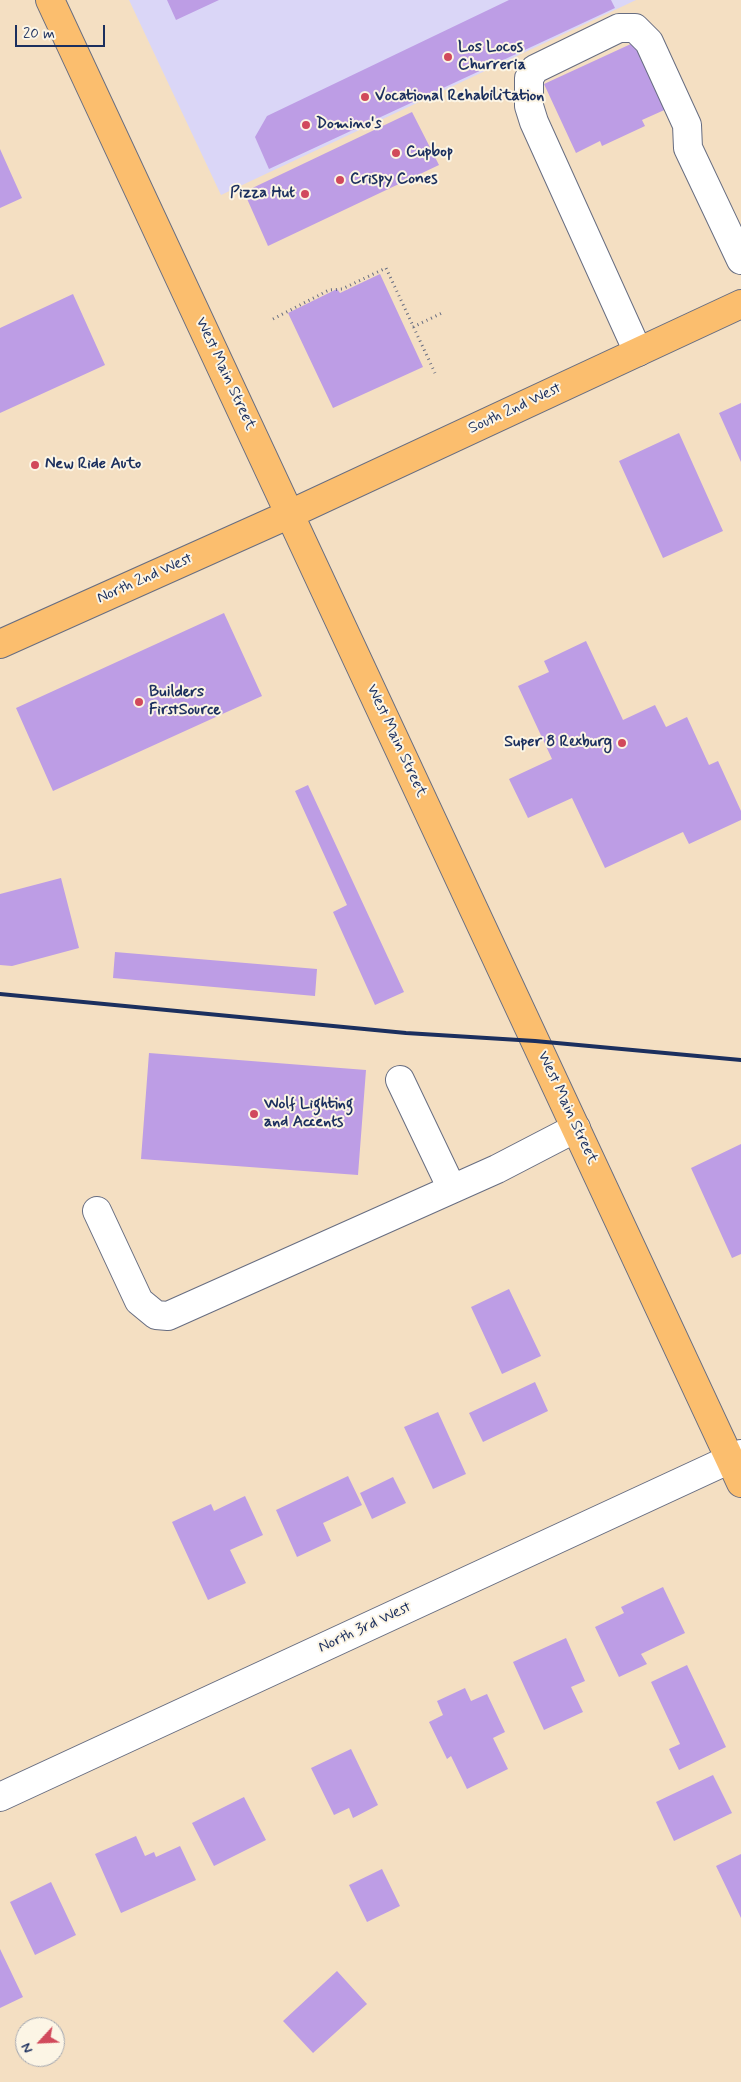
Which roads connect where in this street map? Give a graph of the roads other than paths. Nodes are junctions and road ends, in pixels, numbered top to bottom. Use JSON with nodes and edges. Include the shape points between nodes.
{"nodes":[{"id":1,"x":50,"y":0,"type":"edge"},
{"id":2,"x":741,"y":260,"type":"edge"},
{"id":3,"x":741,"y":304,"type":"edge"},
{"id":4,"x":638,"y":352,"type":"junction"},
{"id":5,"x":290,"y":514,"type":"junction"},
{"id":6,"x":0,"y":644,"type":"edge"},
{"id":7,"x":400,"y":1080,"type":"dead end"},
{"id":8,"x":576,"y":1128,"type":"junction"},
{"id":9,"x":452,"y":1189,"type":"junction"},
{"id":10,"x":97,"y":1211,"type":"dead end"},
{"id":11,"x":737,"y":1465,"type":"edge"},
{"id":12,"x":0,"y":1797,"type":"edge"}],
"edges":[{"from":1,"to":5,"type":"main road","name":"West Main Street"},
{"from":2,"to":4,"type":"street","via":[[688,148],[687,125],[649,42],[635,28],[619,28],[535,69],[529,78],[529,106],[534,122]]},
{"from":3,"to":4,"type":"main road","name":"South 2nd West"},
{"from":4,"to":5,"type":"main road","name":"South 2nd West"},
{"from":5,"to":6,"type":"main road","name":"North 2nd West"},
{"from":5,"to":8,"type":"main road","name":"West Main Street"},
{"from":7,"to":9,"type":"street"},
{"from":8,"to":9,"type":"street"},
{"from":8,"to":11,"type":"main road","name":"West Main Street"},
{"from":9,"to":10,"type":"street","via":[[168,1316],[156,1315],[139,1301]]},
{"from":11,"to":12,"type":"street","name":"North 3rd West"}]}
